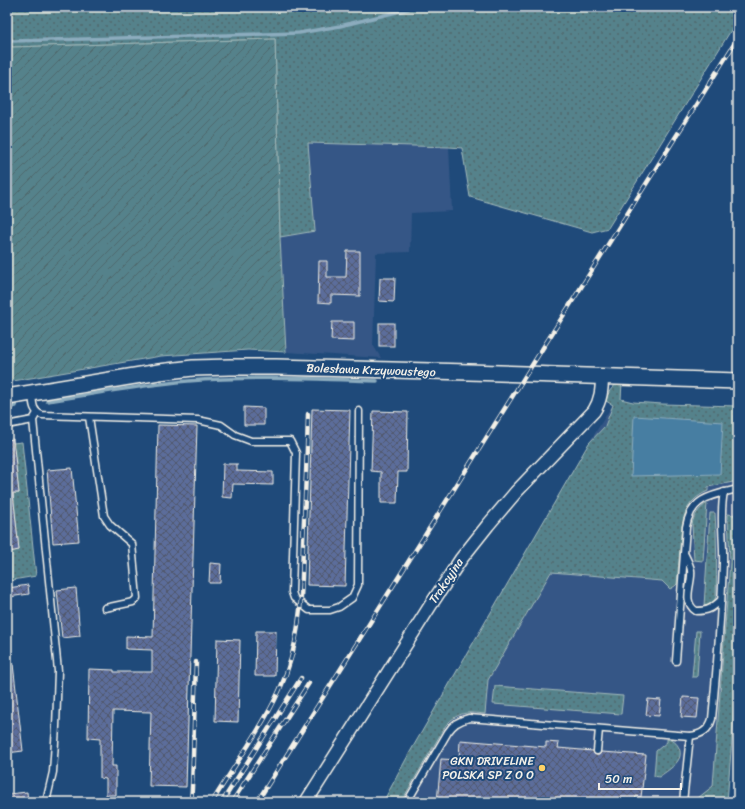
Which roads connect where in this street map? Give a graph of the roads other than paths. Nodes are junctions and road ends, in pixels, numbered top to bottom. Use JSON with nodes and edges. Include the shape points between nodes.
{"nodes":[{"id":1,"x":602,"y":376,"type":"junction"},
{"id":2,"x":738,"y":381,"type":"edge"},
{"id":3,"x":32,"y":394,"type":"junction"},
{"id":4,"x":7,"y":398,"type":"edge"},
{"id":5,"x":359,"y":411,"type":"dead end"},
{"id":6,"x":37,"y":413,"type":"junction"},
{"id":7,"x":89,"y":417,"type":"junction"},
{"id":8,"x":33,"y":420,"type":"junction"},
{"id":9,"x":7,"y":425,"type":"edge"},
{"id":10,"x":738,"y":489,"type":"edge"},
{"id":11,"x":724,"y":492,"type":"junction"},
{"id":12,"x":685,"y":553,"type":"junction"},
{"id":13,"x":721,"y":600,"type":"junction"},
{"id":14,"x":106,"y":608,"type":"dead end"},
{"id":15,"x":676,"y":661,"type":"dead end"},
{"id":16,"x":599,"y":729,"type":"junction"},
{"id":17,"x":690,"y":736,"type":"junction"},
{"id":18,"x":597,"y":751,"type":"dead end"},
{"id":19,"x":738,"y":790,"type":"edge"},
{"id":20,"x":46,"y":802,"type":"edge"},
{"id":21,"x":306,"y":802,"type":"edge"},
{"id":22,"x":407,"y":802,"type":"edge"},
{"id":23,"x":683,"y":802,"type":"edge"},
{"id":24,"x":737,"y":802,"type":"edge"}],
"edges":[{"from":1,"to":2,"type":"street","name":"Bolesława Krzywoustego"},
{"from":1,"to":3,"type":"street","name":"Bolesława Krzywoustego","via":[[313,368],[193,368]]},
{"from":1,"to":21,"type":"street","name":"Trakcyjna","via":[[599,402],[594,411],[516,492],[461,559]]},
{"from":3,"to":4,"type":"street","name":"Bolesława Krzywoustego"},
{"from":3,"to":6,"type":"lane","via":[[33,407]]},
{"from":5,"to":7,"type":"lane","via":[[358,585],[352,598],[330,610],[309,610],[294,598],[292,592],[296,453],[290,441],[251,441],[221,424],[198,420]]},
{"from":6,"to":7,"type":"lane"},
{"from":6,"to":8,"type":"lane"},
{"from":7,"to":14,"type":"lane","via":[[104,516],[110,525],[132,544],[137,598],[133,602]]},
{"from":8,"to":9,"type":"lane"},
{"from":8,"to":20,"type":"lane","via":[[58,671],[53,772]]},
{"from":10,"to":11,"type":"lane"},
{"from":11,"to":12,"type":"lane","via":[[710,496],[694,507],[687,521]]},
{"from":11,"to":13,"type":"lane","via":[[721,514]]},
{"from":12,"to":13,"type":"lane","via":[[691,570],[688,600],[691,606],[696,611],[708,610]]},
{"from":12,"to":15,"type":"lane"},
{"from":13,"to":17,"type":"lane","via":[[711,722],[704,731]]},
{"from":16,"to":17,"type":"lane"},
{"from":16,"to":18,"type":"lane"},
{"from":16,"to":22,"type":"lane","via":[[469,718],[461,720],[448,732]]},
{"from":17,"to":23,"type":"lane"},
{"from":19,"to":24,"type":"lane"}]}
